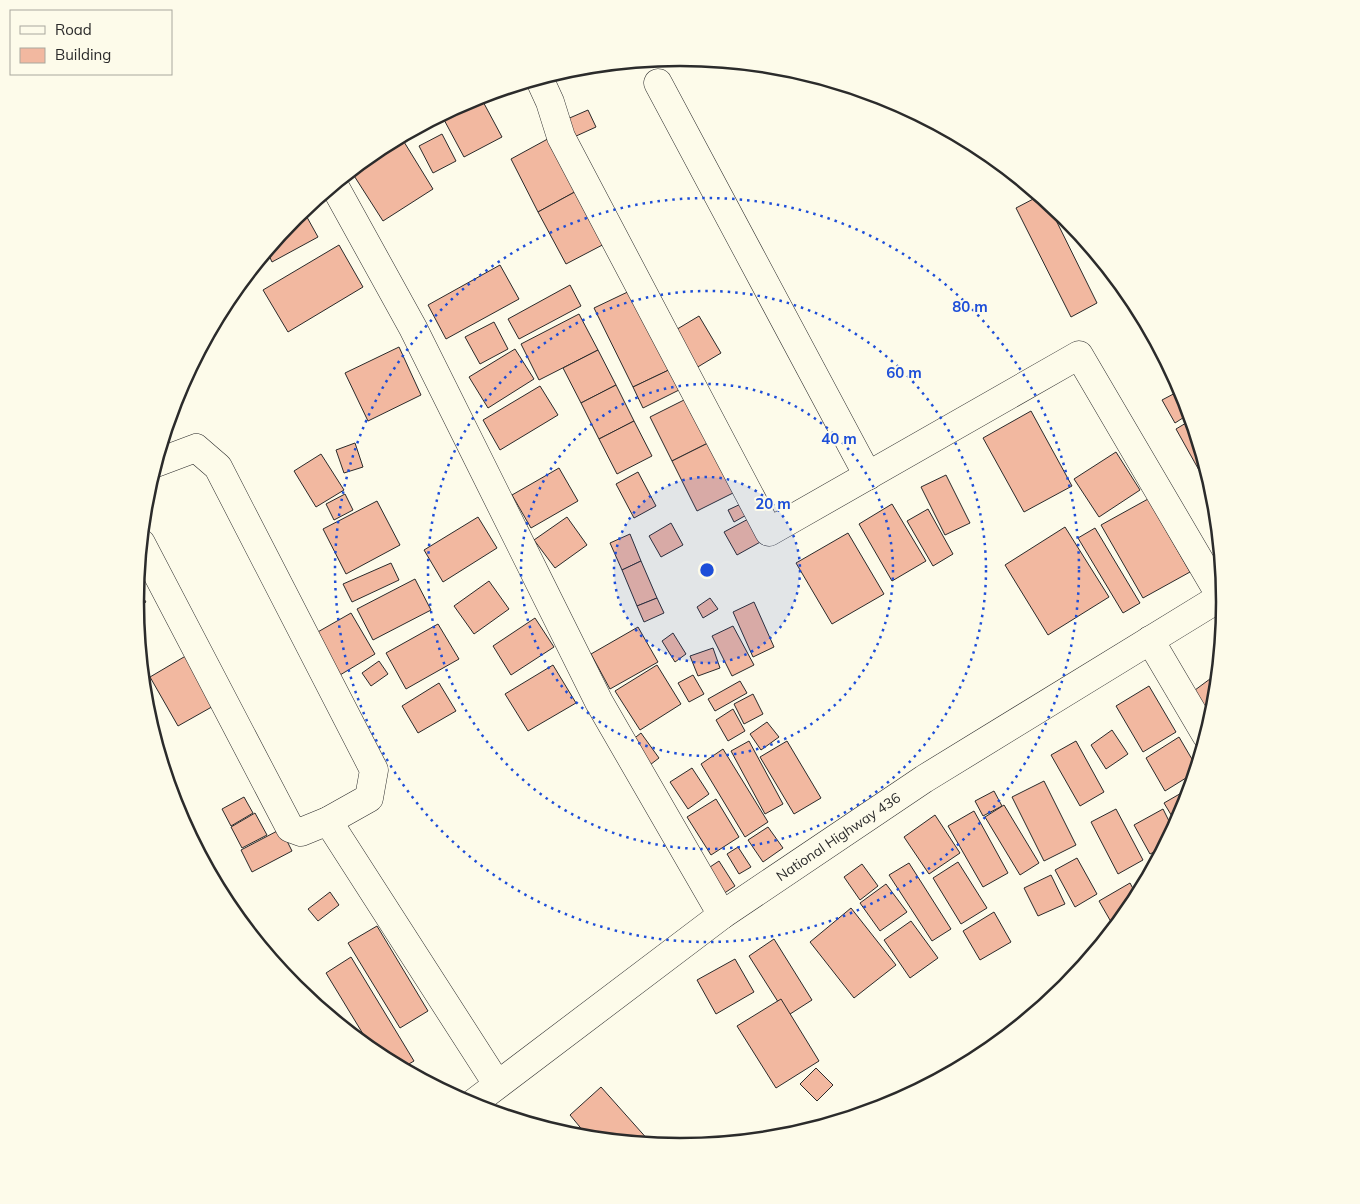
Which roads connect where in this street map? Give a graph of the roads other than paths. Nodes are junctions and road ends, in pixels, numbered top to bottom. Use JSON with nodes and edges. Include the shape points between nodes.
{"nodes":[{"id":1,"x":658,"y":83,"type":"dead end"},
{"id":2,"x":542,"y":85,"type":"edge"},
{"id":3,"x":337,"y":191,"type":"edge"},
{"id":4,"x":164,"y":460,"type":"edge"},
{"id":5,"x":868,"y":476,"type":"junction"},
{"id":6,"x":147,"y":554,"type":"edge"},
{"id":7,"x":1216,"y":585,"type":"edge"},
{"id":8,"x":1216,"y":600,"type":"edge"},
{"id":9,"x":1150,"y":640,"type":"junction"},
{"id":10,"x":1201,"y":726,"type":"edge"},
{"id":11,"x":328,"y":821,"type":"junction"},
{"id":12,"x":722,"y":915,"type":"junction"},
{"id":13,"x":497,"y":1084,"type":"junction"},
{"id":14,"x":479,"y":1098,"type":"edge"}],
"edges":[{"from":1,"to":5,"type":"street"},
{"from":2,"to":5,"type":"street","via":[[561,137],[769,532]]},
{"from":3,"to":12,"type":"street","via":[[413,328],[599,702]]},
{"from":4,"to":11,"type":"street","via":[[196,448],[218,467],[374,770],[369,798]]},
{"from":5,"to":7,"type":"street","via":[[1079,355]]},
{"from":6,"to":11,"type":"street","via":[[290,828],[301,832]]},
{"from":8,"to":9,"type":"street","name":"National Highway 436"},
{"from":9,"to":10,"type":"street"},
{"from":9,"to":12,"type":"street","name":"National Highway 436","via":[[924,779]]},
{"from":11,"to":13,"type":"street"},
{"from":12,"to":13,"type":"street","name":"National Highway 436"},
{"from":13,"to":14,"type":"street","name":"National Highway 436"}]}
